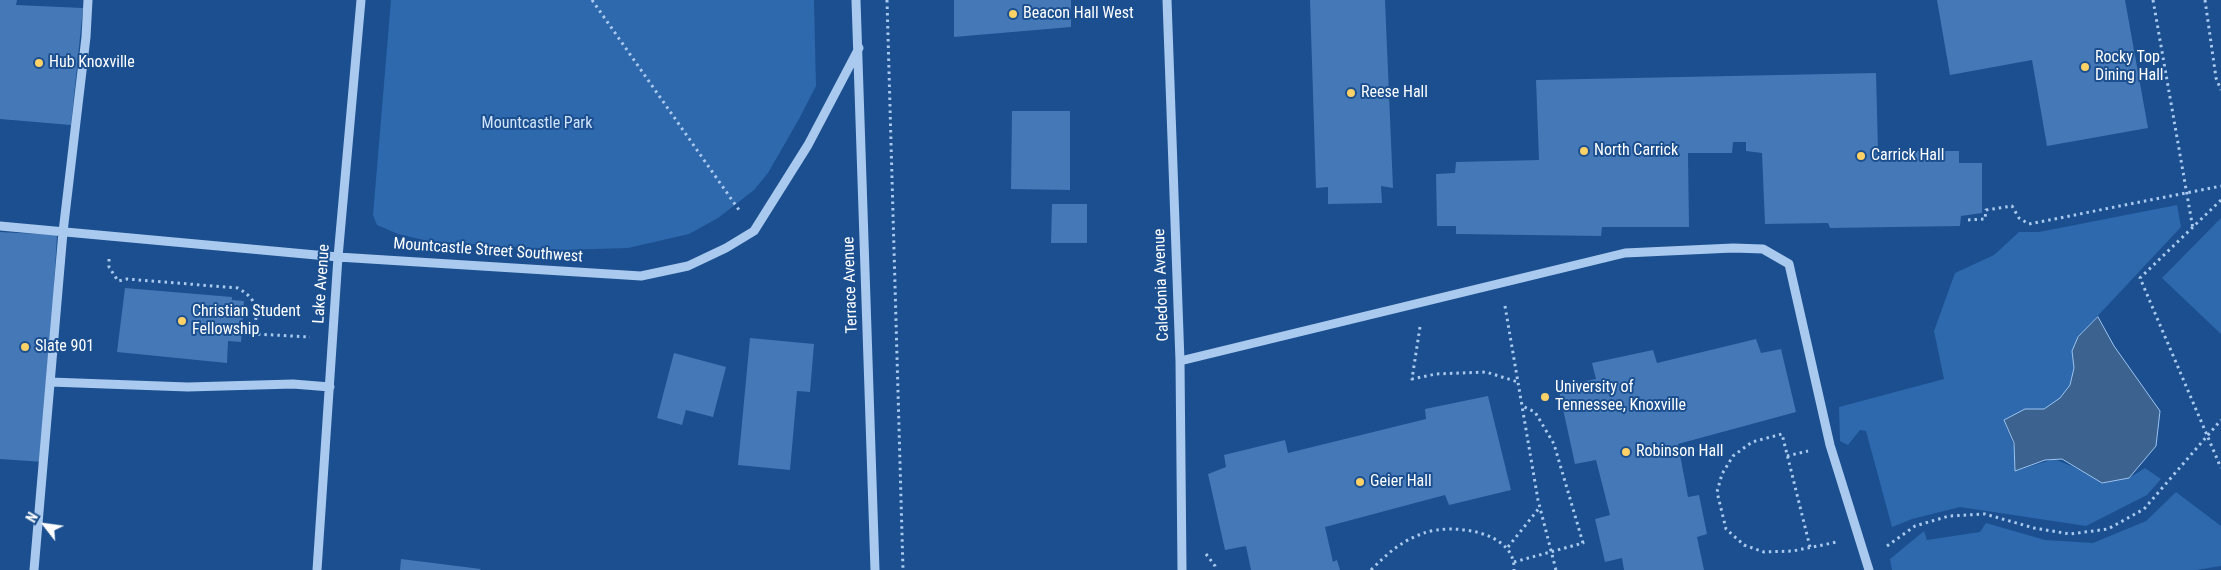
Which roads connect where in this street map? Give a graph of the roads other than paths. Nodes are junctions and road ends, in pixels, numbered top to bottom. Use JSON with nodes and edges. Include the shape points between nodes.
{"nodes":[{"id":1,"x":88,"y":0,"type":"edge"},
{"id":2,"x":361,"y":0,"type":"edge"},
{"id":3,"x":856,"y":0,"type":"edge"},
{"id":4,"x":1168,"y":0,"type":"edge"},
{"id":5,"x":859,"y":48,"type":"junction"},
{"id":6,"x":0,"y":226,"type":"edge"},
{"id":7,"x":63,"y":232,"type":"junction"},
{"id":8,"x":338,"y":256,"type":"junction"},
{"id":9,"x":1180,"y":361,"type":"junction"},
{"id":10,"x":50,"y":382,"type":"junction"},
{"id":11,"x":330,"y":387,"type":"junction"},
{"id":12,"x":34,"y":570,"type":"edge"},
{"id":13,"x":317,"y":570,"type":"edge"},
{"id":14,"x":875,"y":570,"type":"edge"},
{"id":15,"x":1182,"y":570,"type":"edge"},
{"id":16,"x":1868,"y":570,"type":"edge"}],
"edges":[{"from":1,"to":7,"type":"street"},
{"from":2,"to":8,"type":"street","name":"Lake Avenue"},
{"from":3,"to":5,"type":"street","name":"Terrace Avenue"},
{"from":4,"to":9,"type":"street","name":"Caledonia Avenue"},
{"from":5,"to":8,"type":"street","name":"Mountcastle Street Southwest","via":[[808,145],[754,231],[688,266],[641,276]]},
{"from":5,"to":14,"type":"street","name":"Terrace Avenue"},
{"from":6,"to":7,"type":"street","name":"Mountcastle Street Southwest"},
{"from":7,"to":8,"type":"street","name":"Mountcastle Street Southwest"},
{"from":7,"to":10,"type":"street"},
{"from":8,"to":11,"type":"street","name":"Lake Avenue"},
{"from":9,"to":15,"type":"street","name":"Caledonia Avenue"},
{"from":9,"to":16,"type":"street","via":[[1625,253],[1763,249],[1789,264],[1830,446]]},
{"from":10,"to":11,"type":"street","via":[[188,387],[293,384]]},
{"from":10,"to":12,"type":"street"},
{"from":11,"to":13,"type":"street","name":"Lake Avenue"}]}
